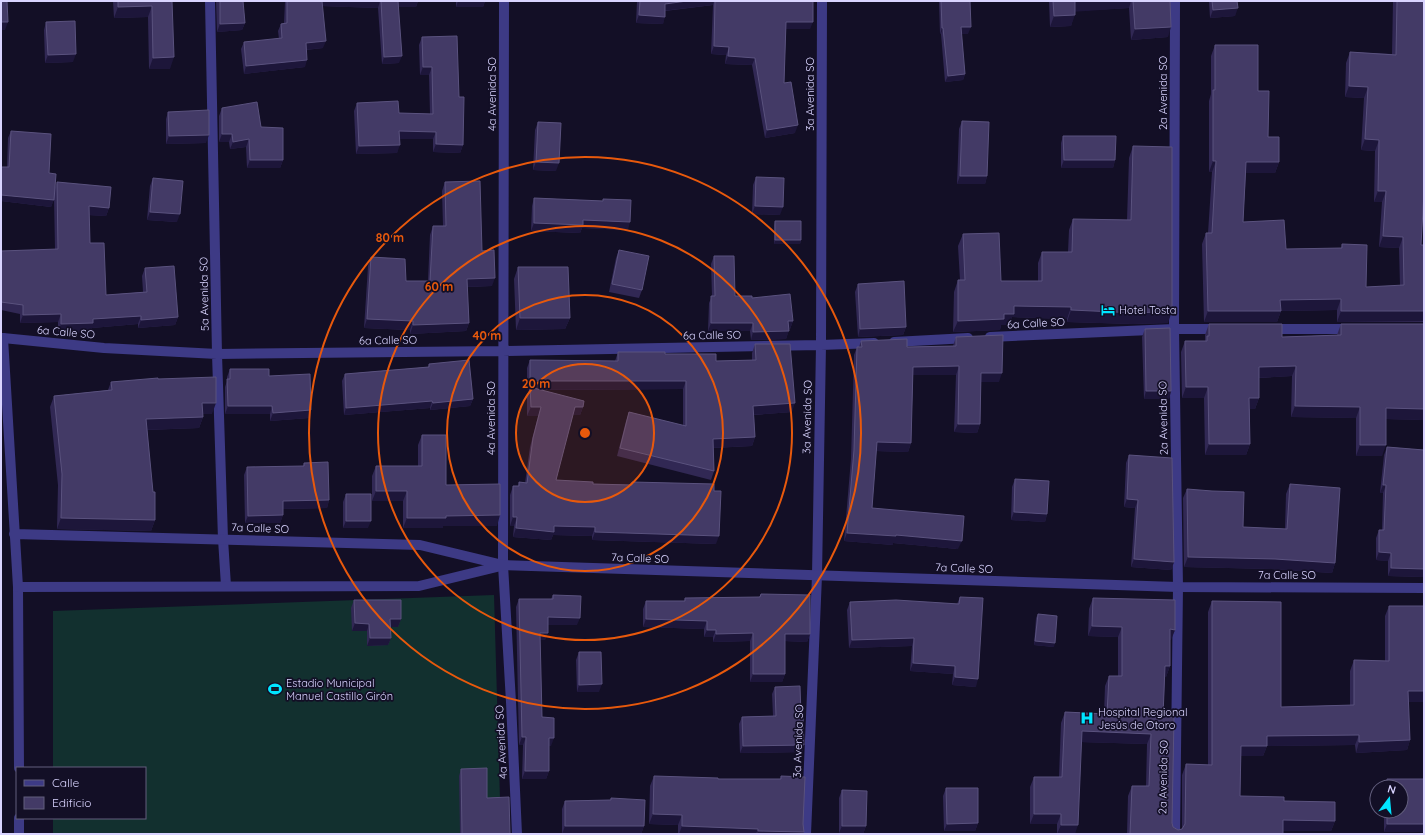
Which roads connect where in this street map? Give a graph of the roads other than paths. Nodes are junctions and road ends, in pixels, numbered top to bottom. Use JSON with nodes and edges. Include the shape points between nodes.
{"nodes":[{"id":1,"x":210,"y":1,"type":"edge"},
{"id":2,"x":504,"y":1,"type":"edge"},
{"id":3,"x":822,"y":1,"type":"edge"},
{"id":4,"x":1175,"y":1,"type":"edge"},
{"id":5,"x":1362,"y":328,"type":"edge"},
{"id":6,"x":1174,"y":329,"type":"junction"},
{"id":7,"x":1229,"y":329,"type":"edge"},
{"id":8,"x":1260,"y":329,"type":"edge"},
{"id":9,"x":2,"y":338,"type":"edge"},
{"id":10,"x":821,"y":345,"type":"junction"},
{"id":11,"x":503,"y":351,"type":"junction"},
{"id":12,"x":217,"y":354,"type":"junction"},
{"id":13,"x":14,"y":534,"type":"junction"},
{"id":14,"x":223,"y":539,"type":"junction"},
{"id":15,"x":503,"y":565,"type":"junction"},
{"id":16,"x":816,"y":576,"type":"junction"},
{"id":17,"x":226,"y":586,"type":"junction"},
{"id":18,"x":18,"y":587,"type":"junction"},
{"id":19,"x":1178,"y":587,"type":"junction"},
{"id":20,"x":1424,"y":588,"type":"edge"},
{"id":21,"x":19,"y":767,"type":"edge"},
{"id":22,"x":19,"y":819,"type":"edge"},
{"id":23,"x":19,"y":834,"type":"edge"},
{"id":24,"x":517,"y":834,"type":"edge"},
{"id":25,"x":806,"y":834,"type":"edge"},
{"id":26,"x":1175,"y":834,"type":"edge"}],
"edges":[{"from":1,"to":12,"type":"street","name":"5a Avenida SO"},
{"from":2,"to":11,"type":"street","name":"4a Avenida SO"},
{"from":3,"to":10,"type":"street","name":"3a Avenida SO"},
{"from":4,"to":6,"type":"street","name":"2a Avenida SO"},
{"from":5,"to":8,"type":"street"},
{"from":6,"to":7,"type":"street","name":"6a Calle SO"},
{"from":6,"to":10,"type":"street","name":"6a Calle SO"},
{"from":6,"to":19,"type":"street","name":"2a Avenida SO"},
{"from":9,"to":12,"type":"street","name":"6a Calle SO","via":[[104,348]]},
{"from":9,"to":13,"type":"street"},
{"from":10,"to":11,"type":"street","name":"6a Calle SO"},
{"from":10,"to":16,"type":"street","name":"3a Avenida SO"},
{"from":11,"to":12,"type":"street","name":"6a Calle SO"},
{"from":11,"to":15,"type":"street","name":"4a Avenida SO"},
{"from":12,"to":14,"type":"street","name":"5a Avenida SO"},
{"from":13,"to":14,"type":"street","name":"7a Calle SO"},
{"from":13,"to":18,"type":"street"},
{"from":14,"to":15,"type":"street","name":"7a Calle SO","via":[[420,545]]},
{"from":14,"to":17,"type":"street","name":"5a Avenida SO"},
{"from":15,"to":16,"type":"street","name":"7a Calle SO"},
{"from":15,"to":17,"type":"street","name":"7a Calle SO","via":[[419,586]]},
{"from":15,"to":24,"type":"street","name":"4a Avenida SO"},
{"from":16,"to":19,"type":"street","name":"7a Calle SO"},
{"from":16,"to":25,"type":"street","name":"3a Avenida SO"},
{"from":17,"to":18,"type":"street","name":"7a Calle SO"},
{"from":18,"to":21,"type":"street"},
{"from":19,"to":20,"type":"street","name":"7a Calle SO"},
{"from":19,"to":26,"type":"street","name":"2a Avenida SO"},
{"from":22,"to":23,"type":"street"}]}
